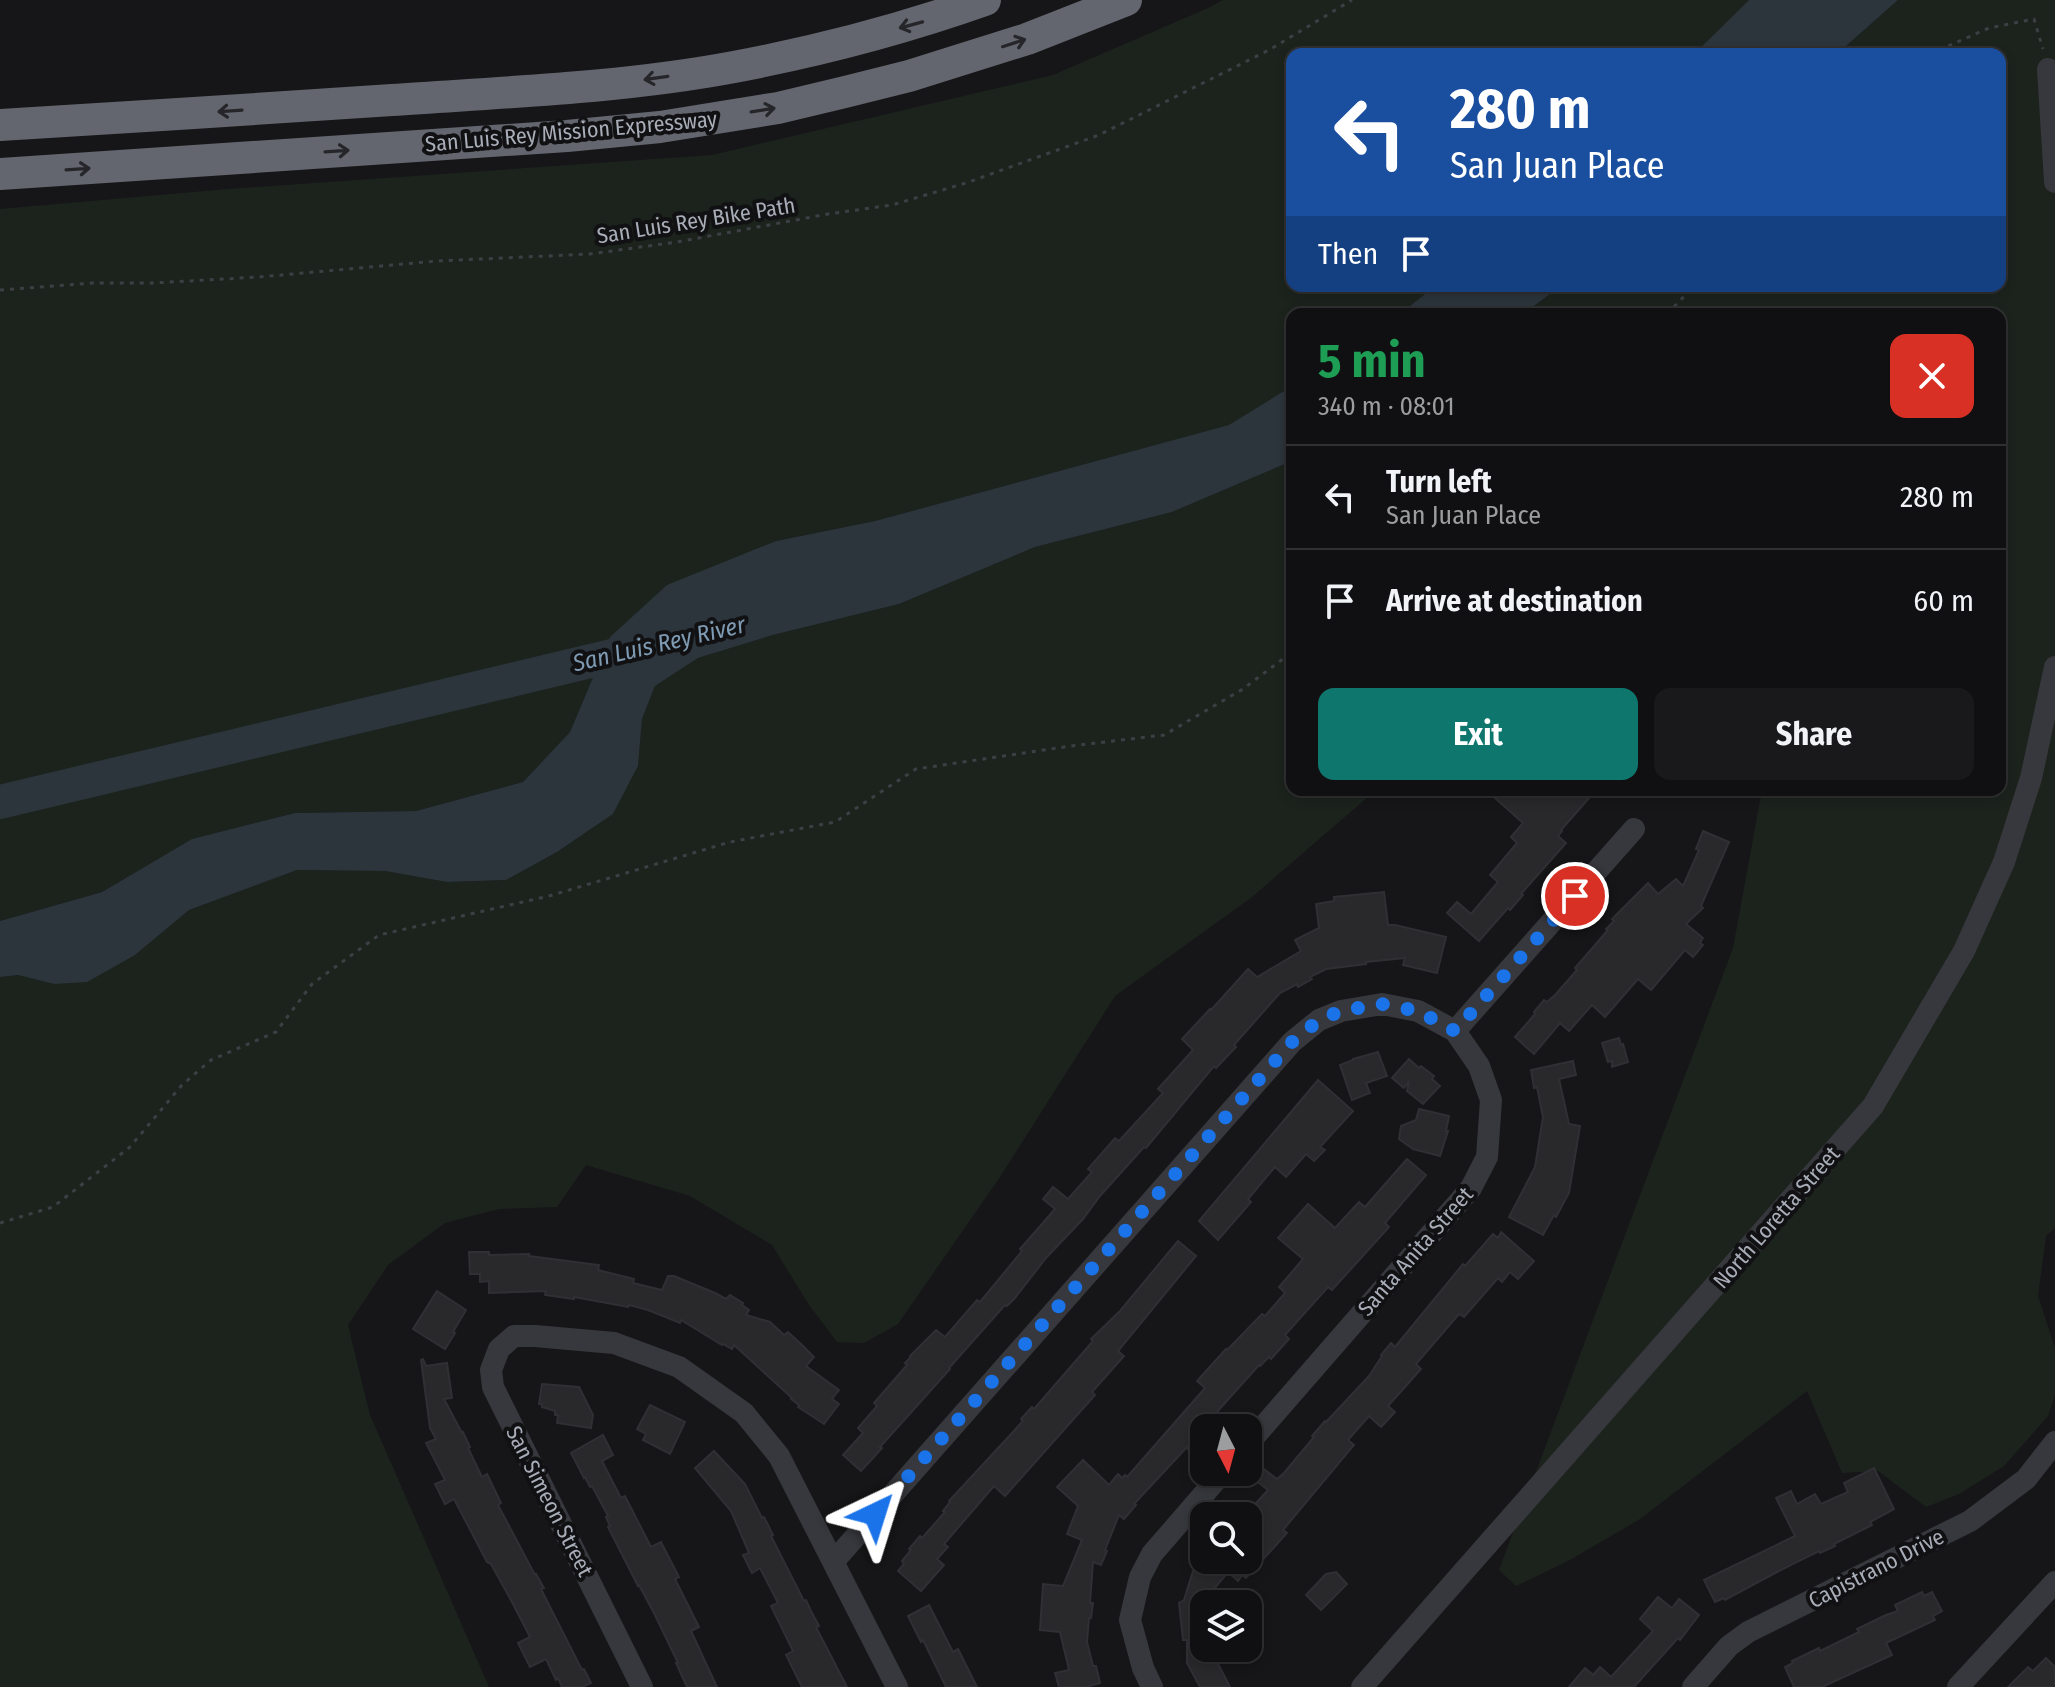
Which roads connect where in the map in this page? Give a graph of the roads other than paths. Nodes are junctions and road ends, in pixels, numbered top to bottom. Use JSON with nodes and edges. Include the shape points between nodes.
{"nodes":[{"id":1,"x":985,"y":0,"type":"edge"},
{"id":2,"x":1126,"y":0,"type":"edge"},
{"id":3,"x":2048,"y":69,"type":"road end"},
{"id":4,"x":0,"y":125,"type":"edge"},
{"id":5,"x":0,"y":174,"type":"edge"},
{"id":6,"x":2055,"y":182,"type":"edge"},
{"id":7,"x":2055,"y":667,"type":"edge"},
{"id":8,"x":1634,"y":829,"type":"dead end"},
{"id":9,"x":1455,"y":1031,"type":"junction"},
{"id":10,"x":1262,"y":1428,"type":"edge"},
{"id":11,"x":2055,"y":1442,"type":"edge"},
{"id":12,"x":1211,"y":1486,"type":"edge"},
{"id":13,"x":834,"y":1561,"type":"junction"},
{"id":14,"x":2053,"y":1589,"type":"edge"},
{"id":15,"x":642,"y":1687,"type":"edge"},
{"id":16,"x":897,"y":1687,"type":"edge"},
{"id":17,"x":1152,"y":1687,"type":"edge"},
{"id":18,"x":1362,"y":1687,"type":"edge"},
{"id":19,"x":1693,"y":1687,"type":"edge"},
{"id":20,"x":1958,"y":1687,"type":"edge"}],
"edges":[{"from":1,"to":4,"type":"highway","name":"San Luis Rey Mission Expressway","one_way":true,"via":[[804,52],[633,81]]},
{"from":5,"to":2,"type":"highway","name":"San Luis Rey Mission Expressway","one_way":true,"via":[[660,127],[778,108],[909,76],[1027,39]]},
{"from":3,"to":6,"type":"street"},
{"from":7,"to":18,"type":"street","name":"North Loretta Street","via":[[2031,778],[2004,862],[1964,951],[1873,1106]]},
{"from":8,"to":9,"type":"street"},
{"from":9,"to":10,"type":"street","name":"Santa Anita Street","via":[[1479,1066],[1491,1100],[1487,1157],[1471,1188]]},
{"from":9,"to":13,"type":"street","via":[[1418,1011],[1382,1004],[1319,1020],[1292,1042]]},
{"from":11,"to":19,"type":"street","name":"Capistrano Drive","via":[[2026,1479],[1970,1521],[1748,1632]]},
{"from":12,"to":17,"type":"street","via":[[1152,1554],[1140,1577],[1130,1620]]},
{"from":13,"to":15,"type":"street","name":"San Simeon Street","via":[[779,1456],[744,1413],[679,1367],[614,1343],[514,1336],[499,1349],[491,1370],[493,1387]]},
{"from":13,"to":16,"type":"street"},
{"from":14,"to":20,"type":"street"}]}
